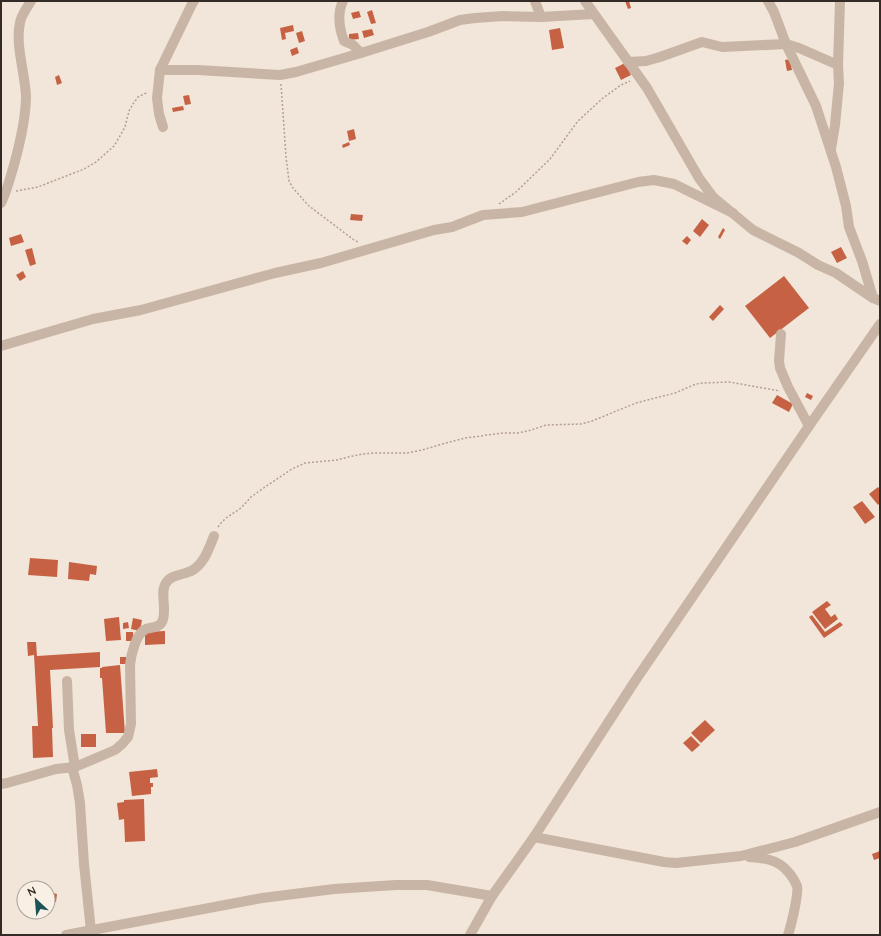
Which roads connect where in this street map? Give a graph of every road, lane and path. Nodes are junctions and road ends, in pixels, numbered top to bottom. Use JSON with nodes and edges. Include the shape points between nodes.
{"nodes":[{"id":1,"x":30,"y":1,"type":"edge"},
{"id":2,"x":194,"y":1,"type":"edge"},
{"id":3,"x":343,"y":1,"type":"edge"},
{"id":4,"x":535,"y":1,"type":"edge"},
{"id":5,"x":585,"y":1,"type":"edge"},
{"id":6,"x":768,"y":1,"type":"edge"},
{"id":7,"x":840,"y":1,"type":"edge"},
{"id":8,"x":594,"y":14,"type":"junction"},
{"id":9,"x":541,"y":17,"type":"junction"},
{"id":10,"x":786,"y":44,"type":"junction"},
{"id":11,"x":361,"y":53,"type":"junction"},
{"id":12,"x":628,"y":62,"type":"junction"},
{"id":13,"x":838,"y":65,"type":"junction"},
{"id":14,"x":160,"y":70,"type":"junction"},
{"id":15,"x":280,"y":75,"type":"junction"},
{"id":16,"x":639,"y":77,"type":"junction"},
{"id":17,"x":158,"y":88,"type":"junction"},
{"id":18,"x":163,"y":127,"type":"dead end"},
{"id":19,"x":831,"y":151,"type":"junction"},
{"id":20,"x":6,"y":193,"type":"junction"},
{"id":21,"x":1,"y":203,"type":"edge"},
{"id":22,"x":496,"y":206,"type":"dead end"},
{"id":23,"x":733,"y":213,"type":"junction"},
{"id":24,"x":374,"y":247,"type":"junction"},
{"id":25,"x":876,"y":300,"type":"edge"},
{"id":26,"x":880,"y":324,"type":"edge"},
{"id":27,"x":781,"y":334,"type":"dead end"},
{"id":28,"x":1,"y":346,"type":"edge"},
{"id":29,"x":791,"y":392,"type":"junction"},
{"id":30,"x":809,"y":426,"type":"junction"},
{"id":31,"x":214,"y":536,"type":"joint"},
{"id":32,"x":66,"y":681,"type":"dead end"},
{"id":33,"x":73,"y":767,"type":"junction"},
{"id":34,"x":1,"y":784,"type":"edge"},
{"id":35,"x":880,"y":812,"type":"edge"},
{"id":36,"x":534,"y":837,"type":"junction"},
{"id":37,"x":741,"y":856,"type":"junction"},
{"id":38,"x":492,"y":896,"type":"junction"},
{"id":39,"x":91,"y":930,"type":"junction"},
{"id":40,"x":66,"y":935,"type":"edge"},
{"id":41,"x":470,"y":935,"type":"edge"},
{"id":42,"x":788,"y":935,"type":"edge"}],
"edges":[{"from":1,"to":20,"type":"street","via":[[20,21],[18,35],[25,79],[24,118]]},
{"from":2,"to":14,"type":"street"},
{"from":3,"to":11,"type":"street","via":[[339,24],[344,41]]},
{"from":4,"to":9,"type":"street"},
{"from":5,"to":8,"type":"street"},
{"from":6,"to":10,"type":"street"},
{"from":7,"to":13,"type":"street"},
{"from":8,"to":9,"type":"street"},
{"from":8,"to":12,"type":"street"},
{"from":9,"to":11,"type":"street","via":[[503,16],[460,20]]},
{"from":10,"to":12,"type":"street","via":[[722,47],[702,42],[646,61]]},
{"from":10,"to":13,"type":"street"},
{"from":10,"to":19,"type":"street","via":[[816,106]]},
{"from":11,"to":15,"type":"street"},
{"from":12,"to":16,"type":"street"},
{"from":13,"to":19,"type":"street","via":[[838,93]]},
{"from":14,"to":15,"type":"street"},
{"from":14,"to":17,"type":"street"},
{"from":15,"to":24,"type":"path","via":[[289,181],[310,206],[354,240]]},
{"from":16,"to":22,"type":"path","via":[[621,85],[598,102],[578,121],[550,159],[516,192]]},
{"from":16,"to":23,"type":"street","via":[[699,178],[713,197]]},
{"from":17,"to":18,"type":"street","via":[[159,114]]},
{"from":17,"to":20,"type":"path","via":[[138,98],[129,111],[126,128],[114,146],[96,162],[38,187]]},
{"from":19,"to":25,"type":"street","via":[[850,227]]},
{"from":20,"to":21,"type":"street"},
{"from":23,"to":24,"type":"street","via":[[674,184],[654,180],[522,212],[483,215],[452,227]]},
{"from":23,"to":25,"type":"street","via":[[753,230],[836,273]]},
{"from":24,"to":28,"type":"street"},
{"from":26,"to":30,"type":"street"},
{"from":27,"to":29,"type":"street","via":[[780,368]]},
{"from":29,"to":30,"type":"street"},
{"from":29,"to":31,"type":"path","via":[[729,382],[703,382],[581,424],[546,425],[517,433],[465,438],[407,453],[363,454],[305,463],[251,497],[241,508],[221,522]]},
{"from":30,"to":36,"type":"street","via":[[635,681]]},
{"from":31,"to":33,"type":"street","via":[[198,566],[169,579],[166,583],[163,590],[164,612],[161,624],[146,629],[136,642],[130,665],[131,724],[128,737],[115,750]]},
{"from":32,"to":33,"type":"street"},
{"from":33,"to":34,"type":"street"},
{"from":33,"to":39,"type":"street","via":[[80,803]]},
{"from":35,"to":37,"type":"street","via":[[796,842]]},
{"from":36,"to":37,"type":"street","via":[[664,862]]},
{"from":36,"to":38,"type":"street"},
{"from":37,"to":42,"type":"street","via":[[761,857],[776,862],[785,868],[797,886]]},
{"from":38,"to":39,"type":"street","via":[[427,885],[334,889],[262,898]]},
{"from":38,"to":41,"type":"street"},
{"from":39,"to":40,"type":"street"}]}
